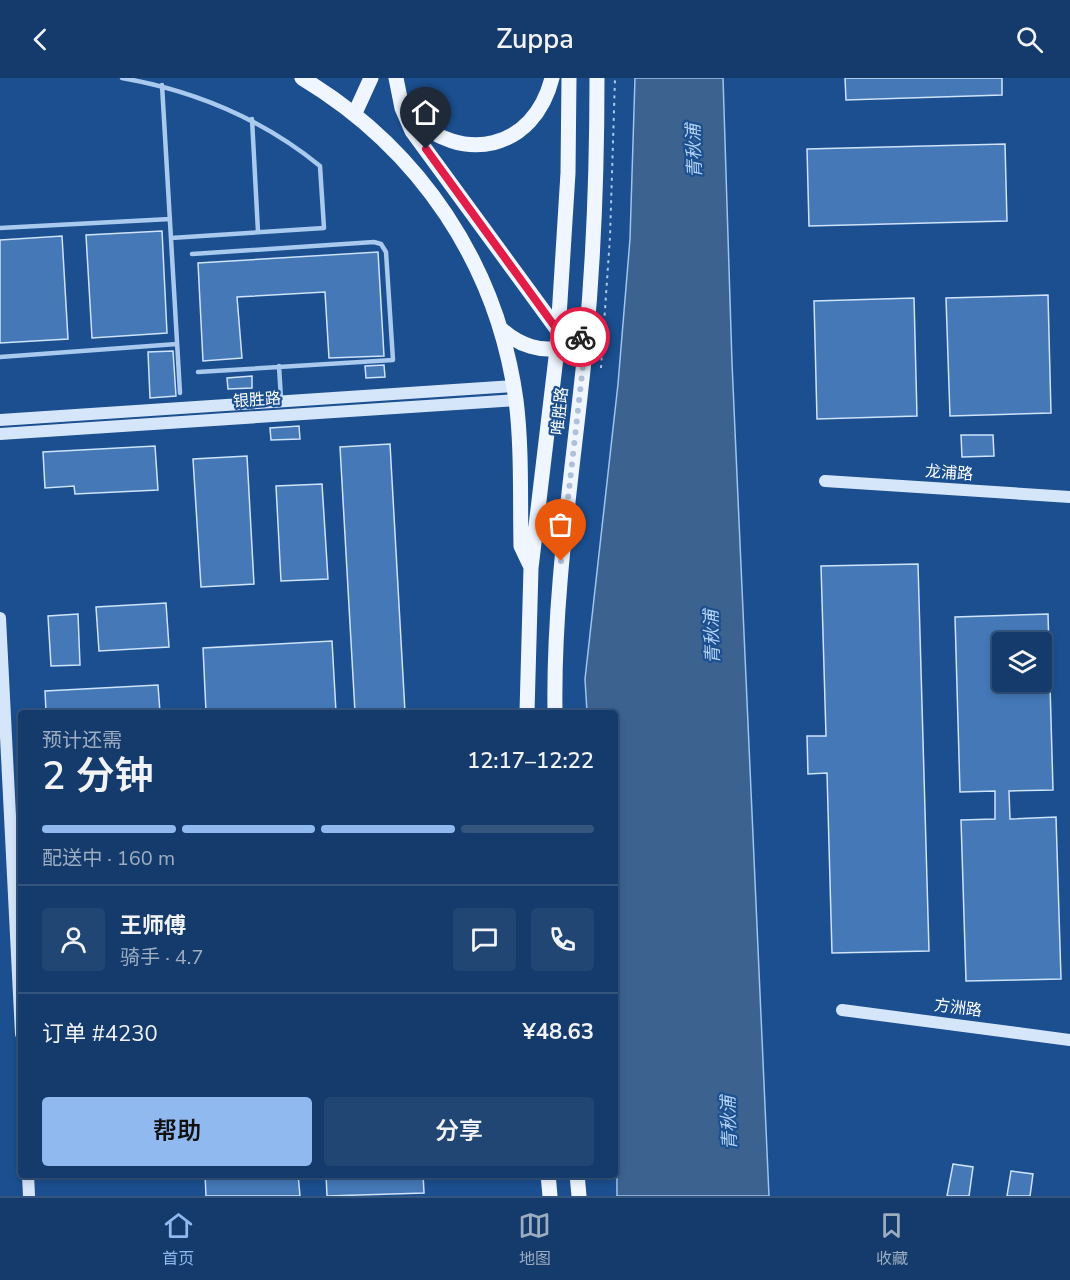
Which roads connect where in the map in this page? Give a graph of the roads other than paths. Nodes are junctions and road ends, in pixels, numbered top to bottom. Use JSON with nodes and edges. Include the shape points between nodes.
{"nodes":[{"id":1,"x":122,"y":78,"type":"edge"},
{"id":2,"x":302,"y":78,"type":"edge"},
{"id":3,"x":371,"y":78,"type":"edge"},
{"id":4,"x":552,"y":78,"type":"edge"},
{"id":5,"x":569,"y":78,"type":"edge"},
{"id":6,"x":597,"y":78,"type":"edge"},
{"id":7,"x":396,"y":80,"type":"edge"},
{"id":8,"x":162,"y":85,"type":"junction"},
{"id":9,"x":402,"y":108,"type":"junction"},
{"id":10,"x":355,"y":113,"type":"junction"},
{"id":11,"x":252,"y":119,"type":"junction"},
{"id":12,"x":170,"y":219,"type":"junction"},
{"id":13,"x":0,"y":228,"type":"edge"},
{"id":14,"x":258,"y":232,"type":"junction"},
{"id":15,"x":171,"y":238,"type":"junction"},
{"id":16,"x":192,"y":254,"type":"dead end"},
{"id":17,"x":501,"y":328,"type":"junction"},
{"id":18,"x":558,"y":331,"type":"junction"},
{"id":19,"x":586,"y":339,"type":"junction"},
{"id":20,"x":177,"y":344,"type":"junction"},
{"id":21,"x":557,"y":349,"type":"junction"},
{"id":22,"x":0,"y":357,"type":"edge"},
{"id":23,"x":279,"y":366,"type":"junction"},
{"id":24,"x":198,"y":372,"type":"dead end"},
{"id":25,"x":180,"y":393,"type":"dead end"},
{"id":26,"x":515,"y":393,"type":"junction"},
{"id":27,"x":282,"y":402,"type":"junction"},
{"id":28,"x":0,"y":420,"type":"edge"},
{"id":29,"x":0,"y":434,"type":"edge"},
{"id":30,"x":825,"y":481,"type":"dead end"},
{"id":31,"x":1070,"y":497,"type":"edge"},
{"id":32,"x":531,"y":568,"type":"junction"},
{"id":33,"x":0,"y":618,"type":"edge"},
{"id":34,"x":527,"y":710,"type":"edge"},
{"id":35,"x":555,"y":710,"type":"edge"},
{"id":36,"x":18,"y":977,"type":"edge"},
{"id":37,"x":842,"y":1010,"type":"dead end"},
{"id":38,"x":1070,"y":1040,"type":"edge"},
{"id":39,"x":28,"y":1178,"type":"edge"},
{"id":40,"x":549,"y":1178,"type":"edge"},
{"id":41,"x":578,"y":1178,"type":"edge"},
{"id":42,"x":29,"y":1196,"type":"edge"},
{"id":43,"x":550,"y":1196,"type":"edge"},
{"id":44,"x":579,"y":1196,"type":"edge"}],
"edges":[{"from":1,"to":8,"type":"lane"},
{"from":2,"to":10,"type":"main road"},
{"from":3,"to":10,"type":"main road"},
{"from":4,"to":9,"type":"main road","via":[[548,96],[537,114],[513,135],[489,144],[473,146],[441,138],[424,129]]},
{"from":5,"to":18,"type":"main road","name":"唯胜路","via":[[568,173]]},
{"from":6,"to":19,"type":"main road","name":"唯胜路","via":[[597,172]]},
{"from":7,"to":9,"type":"main road"},
{"from":8,"to":11,"type":"lane"},
{"from":8,"to":12,"type":"lane"},
{"from":9,"to":18,"type":"main road","via":[[412,131]]},
{"from":10,"to":17,"type":"main road","via":[[418,173],[456,229],[480,274]]},
{"from":11,"to":14,"type":"lane"},
{"from":11,"to":14,"type":"lane","via":[[290,141],[320,166],[324,228]]},
{"from":12,"to":13,"type":"lane"},
{"from":12,"to":15,"type":"lane"},
{"from":14,"to":15,"type":"lane"},
{"from":15,"to":20,"type":"lane"},
{"from":16,"to":23,"type":"lane","via":[[374,242],[385,247],[393,360]]},
{"from":17,"to":21,"type":"main road","via":[[513,340],[530,347]]},
{"from":17,"to":26,"type":"main road"},
{"from":18,"to":19,"type":"main road"},
{"from":18,"to":21,"type":"main road","name":"唯胜路"},
{"from":19,"to":21,"type":"main road"},
{"from":19,"to":35,"type":"main road","name":"唯胜路","via":[[559,585]]},
{"from":20,"to":22,"type":"lane"},
{"from":20,"to":25,"type":"lane"},
{"from":21,"to":32,"type":"main road","name":"唯胜路"},
{"from":23,"to":24,"type":"lane"},
{"from":23,"to":27,"type":"lane"},
{"from":26,"to":27,"type":"street","name":"银胜路"},
{"from":26,"to":29,"type":"street","name":"银胜路"},
{"from":26,"to":32,"type":"main road","via":[[521,546]]},
{"from":27,"to":28,"type":"street","name":"银胜路"},
{"from":30,"to":31,"type":"street","name":"龙浦路"},
{"from":32,"to":34,"type":"main road","name":"唯胜路"},
{"from":33,"to":36,"type":"street"},
{"from":37,"to":38,"type":"street","name":"方洲路"},
{"from":39,"to":42,"type":"street"},
{"from":40,"to":43,"type":"main road"},
{"from":41,"to":44,"type":"main road"}]}
